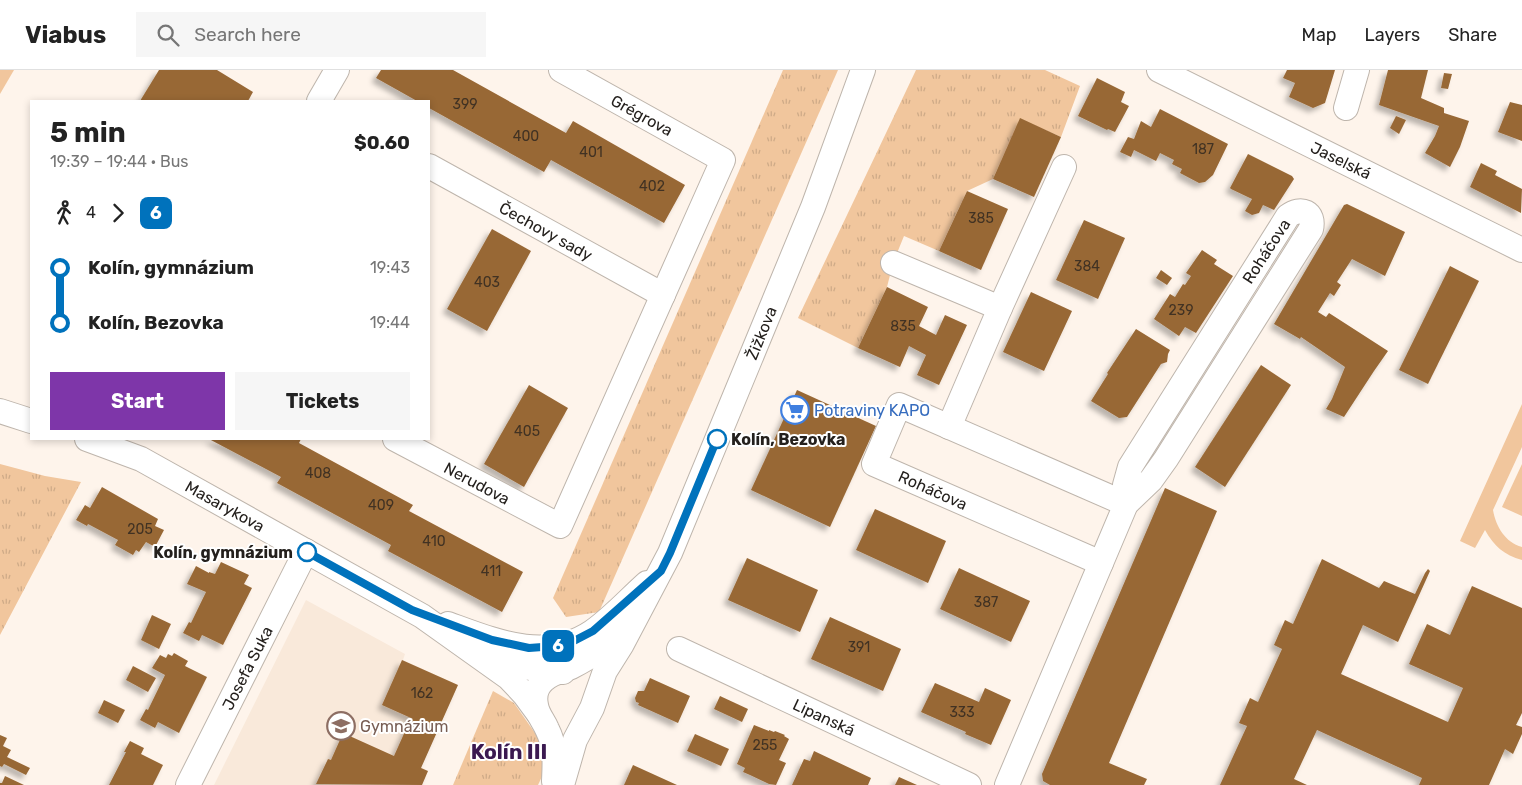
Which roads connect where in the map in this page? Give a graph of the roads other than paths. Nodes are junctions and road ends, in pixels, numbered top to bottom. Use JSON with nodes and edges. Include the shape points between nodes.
{"nodes":[{"id":1,"x":337,"y":70,"type":"edge"},
{"id":2,"x":561,"y":70,"type":"edge"},
{"id":3,"x":863,"y":70,"type":"edge"},
{"id":4,"x":1159,"y":70,"type":"edge"},
{"id":5,"x":1357,"y":70,"type":"edge"},
{"id":6,"x":319,"y":100,"type":"edge"},
{"id":7,"x":1346,"y":108,"type":"dead end"},
{"id":8,"x":430,"y":167,"type":"edge"},
{"id":9,"x":1064,"y":167,"type":"dead end"},
{"id":10,"x":1522,"y":250,"type":"edge"},
{"id":11,"x":893,"y":263,"type":"dead end"},
{"id":12,"x":663,"y":295,"type":"junction"},
{"id":13,"x":1000,"y":308,"type":"junction"},
{"id":14,"x":0,"y":411,"type":"edge"},
{"id":15,"x":30,"y":421,"type":"edge"},
{"id":16,"x":949,"y":427,"type":"junction"},
{"id":17,"x":94,"y":440,"type":"edge"},
{"id":18,"x":396,"y":440,"type":"edge"},
{"id":19,"x":120,"y":444,"type":"edge"},
{"id":20,"x":1126,"y":504,"type":"junction"},
{"id":21,"x":306,"y":551,"type":"junction"},
{"id":22,"x":1101,"y":563,"type":"junction"},
{"id":23,"x":661,"y":571,"type":"junction"},
{"id":24,"x":649,"y":592,"type":"junction"},
{"id":25,"x":412,"y":610,"type":"junction"},
{"id":26,"x":679,"y":649,"type":"dead end"},
{"id":27,"x":560,"y":672,"type":"junction"},
{"id":28,"x":590,"y":713,"type":"junction"},
{"id":29,"x":539,"y":715,"type":"junction"},
{"id":30,"x":188,"y":785,"type":"edge"},
{"id":31,"x":554,"y":785,"type":"edge"},
{"id":32,"x":562,"y":785,"type":"edge"},
{"id":33,"x":969,"y":785,"type":"edge"},
{"id":34,"x":1007,"y":785,"type":"edge"}],
"edges":[{"from":1,"to":6,"type":"street"},
{"from":2,"to":12,"type":"street","name":"Grégrova","via":[[723,160]]},
{"from":3,"to":23,"type":"street","name":"Žižkova","via":[[813,207]]},
{"from":4,"to":10,"type":"street","name":"Jaselská"},
{"from":5,"to":7,"type":"street"},
{"from":8,"to":12,"type":"street","name":"Čechovy sady"},
{"from":9,"to":13,"type":"street"},
{"from":11,"to":13,"type":"street"},
{"from":12,"to":18,"type":"street","name":"Nerudova","via":[[560,526]]},
{"from":13,"to":16,"type":"street"},
{"from":14,"to":15,"type":"street"},
{"from":16,"to":20,"type":"street","name":"Roháčova"},
{"from":16,"to":22,"type":"street","name":"Roháčova","via":[[899,405],[874,464]]},
{"from":17,"to":19,"type":"street","name":"Masarykova"},
{"from":19,"to":21,"type":"street","name":"Masarykova","via":[[141,459]]},
{"from":20,"to":20,"type":"street","name":"Roháčova","via":[[1151,480],[1166,459],[1311,229],[1312,223],[1306,212],[1300,210],[1288,216],[1130,467],[1125,485]]},
{"from":20,"to":22,"type":"street","name":"Roháčova"},
{"from":21,"to":25,"type":"street","name":"Masarykova"},
{"from":21,"to":30,"type":"street","name":"Josefa Suka"},
{"from":22,"to":34,"type":"street","name":"Roháčova"},
{"from":23,"to":24,"type":"street","name":"Žižkova"},
{"from":23,"to":25,"type":"street","via":[[593,631],[568,644],[556,646],[529,648],[512,645]]},
{"from":24,"to":27,"type":"street","name":"Žižkova","via":[[612,640]]},
{"from":24,"to":28,"type":"street","name":"Žižkova","via":[[605,672]]},
{"from":25,"to":27,"type":"street","name":"Masarykova","via":[[503,659]]},
{"from":25,"to":29,"type":"street","name":"Masarykova","via":[[509,678]]},
{"from":26,"to":33,"type":"street","name":"Lipanská"},
{"from":27,"to":28,"type":"street","via":[[571,672],[585,680],[592,691]]},
{"from":27,"to":29,"type":"street","name":"Žižkova","via":[[550,675],[538,689],[535,702]]},
{"from":28,"to":29,"type":"street","via":[[579,726],[568,730],[552,727]]},
{"from":28,"to":32,"type":"street","name":"Žižkova","via":[[575,740]]},
{"from":29,"to":31,"type":"street","name":"Žižkova","via":[[555,751]]}]}
